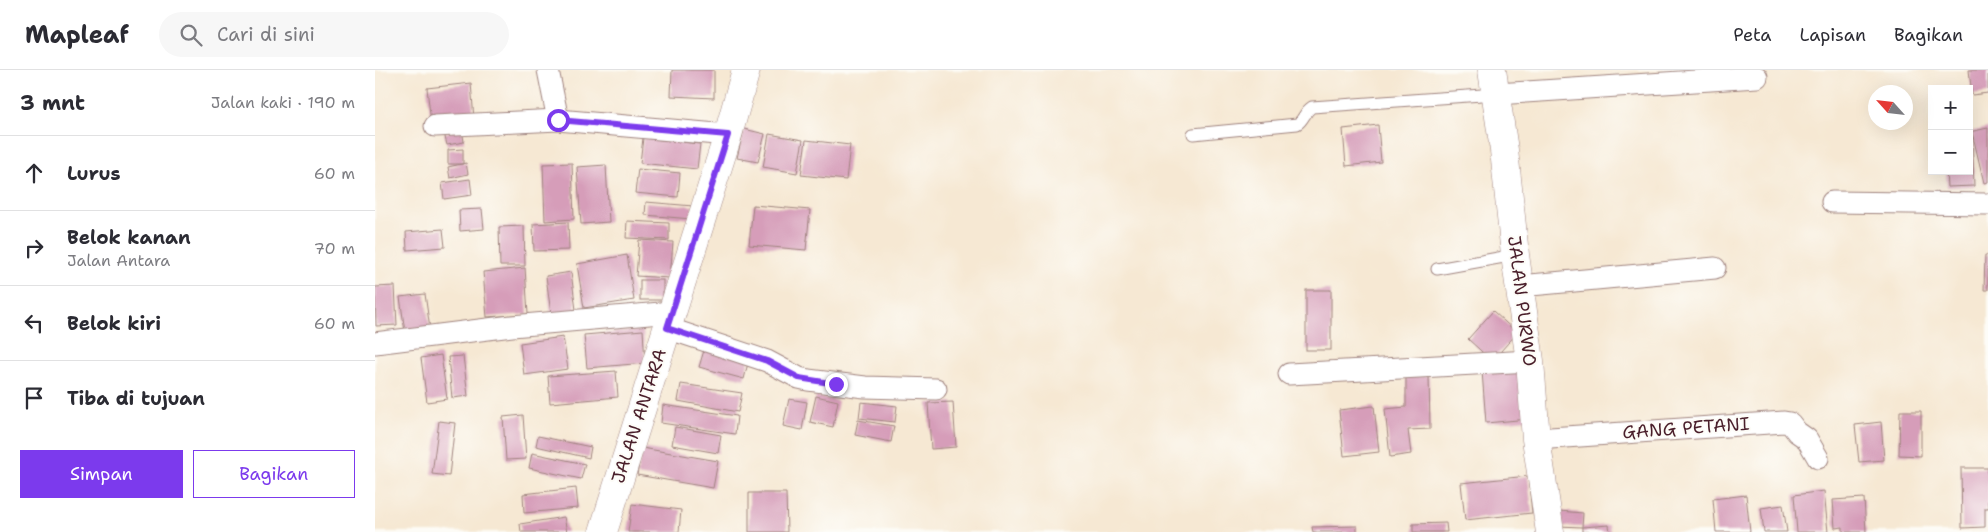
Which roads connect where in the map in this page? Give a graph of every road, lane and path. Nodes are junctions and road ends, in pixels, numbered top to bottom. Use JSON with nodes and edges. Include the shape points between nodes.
{"nodes":[{"id":1,"x":548,"y":70,"type":"edge"},
{"id":2,"x":746,"y":70,"type":"edge"},
{"id":3,"x":1757,"y":76,"type":"dead end"},
{"id":4,"x":1494,"y":82,"type":"edge"},
{"id":5,"x":558,"y":120,"type":"junction"},
{"id":6,"x":435,"y":126,"type":"dead end"},
{"id":7,"x":1193,"y":134,"type":"dead end"},
{"id":8,"x":728,"y":135,"type":"junction"},
{"id":9,"x":1832,"y":202,"type":"dead end"},
{"id":10,"x":1988,"y":204,"type":"edge"},
{"id":11,"x":1515,"y":255,"type":"junction"},
{"id":12,"x":1715,"y":268,"type":"dead end"},
{"id":13,"x":1437,"y":269,"type":"dead end"},
{"id":14,"x":1520,"y":286,"type":"junction"},
{"id":15,"x":669,"y":320,"type":"junction"},
{"id":16,"x":375,"y":343,"type":"edge"},
{"id":17,"x":1530,"y":361,"type":"junction"},
{"id":18,"x":1289,"y":374,"type":"dead end"},
{"id":19,"x":937,"y":389,"type":"dead end"},
{"id":20,"x":1536,"y":439,"type":"junction"},
{"id":21,"x":1818,"y":458,"type":"dead end"},
{"id":22,"x":603,"y":532,"type":"edge"},
{"id":23,"x":1550,"y":532,"type":"edge"}],
"edges":[{"from":1,"to":5,"type":"street"},
{"from":2,"to":8,"type":"street","name":"JALAN ANTARA"},
{"from":3,"to":4,"type":"street"},
{"from":4,"to":7,"type":"lane","via":[[1312,107],[1297,124]]},
{"from":4,"to":11,"type":"street","name":"JALAN PURWO"},
{"from":5,"to":6,"type":"street"},
{"from":5,"to":8,"type":"street"},
{"from":8,"to":15,"type":"street","name":"JALAN ANTARA"},
{"from":9,"to":10,"type":"street"},
{"from":11,"to":13,"type":"lane"},
{"from":11,"to":14,"type":"street","name":"JALAN PURWO"},
{"from":12,"to":14,"type":"street"},
{"from":14,"to":17,"type":"street","name":"JALAN PURWO"},
{"from":15,"to":16,"type":"street","via":[[512,326]]},
{"from":15,"to":19,"type":"street","via":[[799,378],[865,387]]},
{"from":15,"to":22,"type":"street","name":"JALAN ANTARA"},
{"from":17,"to":18,"type":"street"},
{"from":17,"to":20,"type":"street","name":"JALAN PURWO"},
{"from":20,"to":21,"type":"street","name":"GANG PETANI","via":[[1785,422],[1807,439]]},
{"from":20,"to":23,"type":"street","name":"JALAN PURWO"}]}
